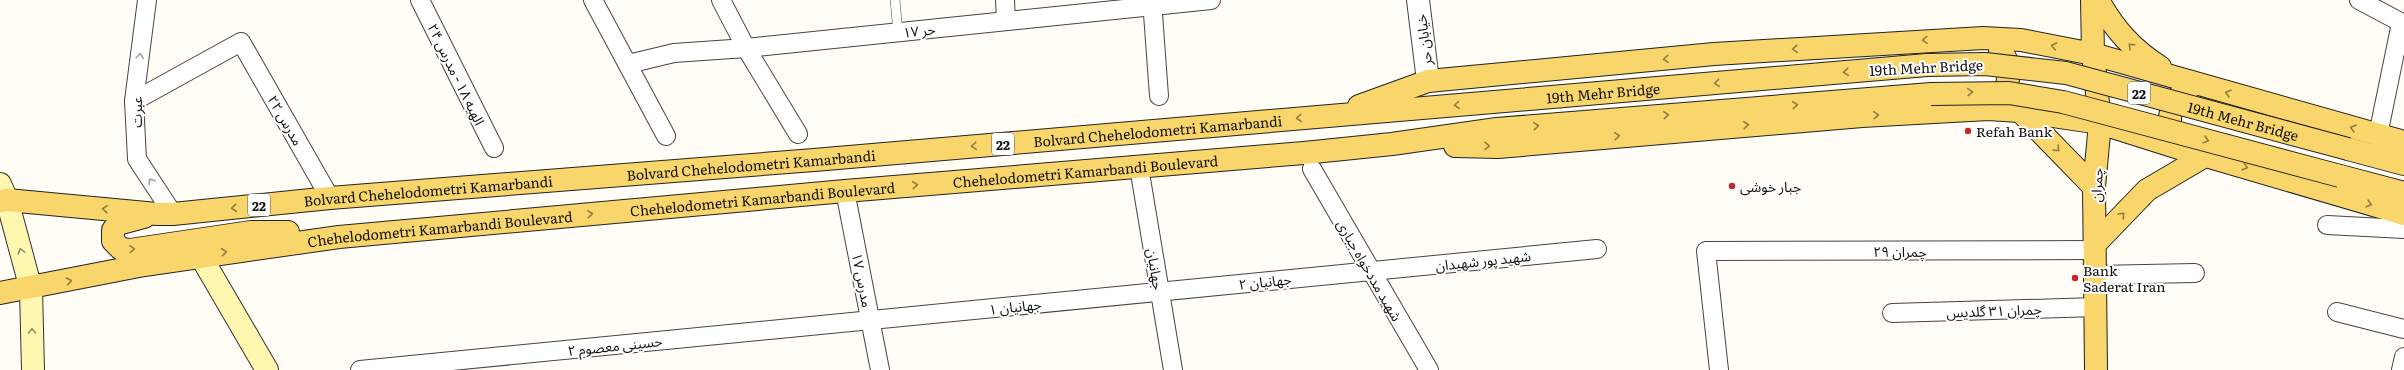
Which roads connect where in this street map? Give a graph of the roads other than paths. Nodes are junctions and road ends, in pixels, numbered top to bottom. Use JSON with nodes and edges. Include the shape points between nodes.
{"nodes":[{"id":1,"x":147,"y":0,"type":"edge"},
{"id":2,"x":420,"y":0,"type":"edge"},
{"id":3,"x":593,"y":0,"type":"edge"},
{"id":4,"x":721,"y":0,"type":"edge"},
{"id":5,"x":895,"y":0,"type":"edge"},
{"id":6,"x":1005,"y":0,"type":"edge"},
{"id":7,"x":1211,"y":0,"type":"edge"},
{"id":8,"x":1418,"y":0,"type":"edge"},
{"id":9,"x":2092,"y":0,"type":"edge"},
{"id":10,"x":2098,"y":0,"type":"edge"},
{"id":11,"x":2359,"y":0,"type":"edge"},
{"id":12,"x":1152,"y":3,"type":"edge"},
{"id":13,"x":1006,"y":21,"type":"junction"},
{"id":14,"x":2403,"y":24,"type":"edge"},
{"id":15,"x":898,"y":32,"type":"junction"},
{"id":16,"x":1983,"y":38,"type":"junction"},
{"id":17,"x":746,"y":48,"type":"junction"},
{"id":18,"x":2093,"y":54,"type":"junction"},
{"id":19,"x":628,"y":64,"type":"junction"},
{"id":20,"x":2174,"y":76,"type":"junction"},
{"id":21,"x":1428,"y":81,"type":"junction"},
{"id":22,"x":2198,"y":84,"type":"junction"},
{"id":23,"x":1159,"y":96,"type":"dead end"},
{"id":24,"x":134,"y":101,"type":"junction"},
{"id":25,"x":1496,"y":101,"type":"joint"},
{"id":26,"x":1988,"y":109,"type":"junction"},
{"id":27,"x":2020,"y":111,"type":"junction"},
{"id":28,"x":1331,"y":116,"type":"junction"},
{"id":29,"x":2100,"y":123,"type":"junction"},
{"id":30,"x":1497,"y":129,"type":"joint"},
{"id":31,"x":798,"y":134,"type":"dead end"},
{"id":32,"x":2378,"y":135,"type":"junction"},
{"id":33,"x":666,"y":136,"type":"dead end"},
{"id":34,"x":2404,"y":142,"type":"edge"},
{"id":35,"x":1392,"y":144,"type":"junction"},
{"id":36,"x":494,"y":148,"type":"dead end"},
{"id":37,"x":2179,"y":148,"type":"junction"},
{"id":38,"x":2205,"y":156,"type":"junction"},
{"id":39,"x":2404,"y":164,"type":"edge"},
{"id":40,"x":1139,"y":167,"type":"junction"},
{"id":41,"x":1312,"y":169,"type":"dead end"},
{"id":42,"x":2094,"y":187,"type":"junction"},
{"id":43,"x":845,"y":191,"type":"junction"},
{"id":44,"x":2404,"y":192,"type":"edge"},
{"id":45,"x":2,"y":195,"type":"edge"},
{"id":46,"x":330,"y":198,"type":"junction"},
{"id":47,"x":165,"y":214,"type":"junction"},
{"id":48,"x":2404,"y":214,"type":"edge"},
{"id":49,"x":2326,"y":225,"type":"dead end"},
{"id":50,"x":2404,"y":228,"type":"edge"},
{"id":51,"x":339,"y":237,"type":"junction"},
{"id":52,"x":2095,"y":247,"type":"junction"},
{"id":53,"x":1597,"y":248,"type":"dead end"},
{"id":54,"x":200,"y":255,"type":"junction"},
{"id":55,"x":1370,"y":271,"type":"junction"},
{"id":56,"x":2195,"y":273,"type":"dead end"},
{"id":57,"x":2095,"y":275,"type":"junction"},
{"id":58,"x":31,"y":289,"type":"junction"},
{"id":59,"x":1160,"y":291,"type":"junction"},
{"id":60,"x":0,"y":293,"type":"edge"},
{"id":61,"x":2096,"y":307,"type":"junction"},
{"id":62,"x":2337,"y":312,"type":"dead end"},
{"id":63,"x":1892,"y":313,"type":"dead end"},
{"id":64,"x":870,"y":320,"type":"junction"},
{"id":65,"x":2404,"y":329,"type":"edge"},
{"id":66,"x":2404,"y":357,"type":"edge"},
{"id":67,"x":33,"y":370,"type":"edge"},
{"id":68,"x":267,"y":370,"type":"edge"},
{"id":69,"x":360,"y":370,"type":"edge"},
{"id":70,"x":880,"y":370,"type":"edge"},
{"id":71,"x":1173,"y":370,"type":"edge"},
{"id":72,"x":1429,"y":370,"type":"edge"},
{"id":73,"x":1719,"y":370,"type":"edge"},
{"id":74,"x":2096,"y":370,"type":"edge"},
{"id":75,"x":2401,"y":370,"type":"edge"}],
"edges":[{"from":24,"to":1,"type":"street","name":"عبرت","one_way":true},
{"from":2,"to":36,"type":"street","name":"الهیه ۱۸ - مدرس ۲۴"},
{"from":3,"to":19,"type":"street"},
{"from":4,"to":17,"type":"street"},
{"from":5,"to":15,"type":"lane"},
{"from":6,"to":13,"type":"street"},
{"from":7,"to":12,"type":"street","name":"حر ۱۷"},
{"from":8,"to":21,"type":"street","name":"خیابان حر"},
{"from":9,"to":18,"type":"main road","name":"چمران"},
{"from":20,"to":10,"type":"main road","one_way":true,"via":[[2144,57],[2123,38],[2110,22]]},
{"from":11,"to":14,"type":"street"},
{"from":12,"to":13,"type":"street","name":"حر ۱۷"},
{"from":12,"to":23,"type":"street"},
{"from":13,"to":15,"type":"street","name":"حر ۱۷"},
{"from":14,"to":32,"type":"street"},
{"from":15,"to":17,"type":"street","name":"حر ۱۷"},
{"from":18,"to":16,"type":"main road","one_way":true,"via":[[2021,40]]},
{"from":16,"to":21,"type":"main road","one_way":true,"via":[[1714,54]]},
{"from":16,"to":26,"type":"main road","via":[[1994,43],[2002,52],[2009,74],[2007,86],[2001,96]]},
{"from":17,"to":19,"type":"street","name":"حر ۱۷","via":[[674,53]]},
{"from":17,"to":31,"type":"street"},
{"from":18,"to":20,"type":"main road"},
{"from":18,"to":29,"type":"main road","name":"چمران"},
{"from":19,"to":33,"type":"street"},
{"from":20,"to":22,"type":"main road"},
{"from":21,"to":28,"type":"main road"},
{"from":32,"to":22,"type":"main road","one_way":true},
{"from":22,"to":37,"type":"main road","via":[[2181,95],[2170,111],[2172,137]]},
{"from":24,"to":46,"type":"street","name":"مدرس ۲۲","via":[[241,42]]},
{"from":47,"to":24,"type":"street","name":"عبرت","one_way":true,"via":[[137,159]]},
{"from":25,"to":28,"type":"main road","name":"Bolvard Chehelodometri Kamarbandi","number":"22","one_way":true},
{"from":39,"to":25,"type":"main road","name":"19th Mehr Bridge","number":"22","one_way":true,"bridge":true,"via":[[2066,73],[1997,64],[1927,65]]},
{"from":26,"to":27,"type":"main road"},
{"from":35,"to":26,"type":"main road","one_way":true,"via":[[1498,146],[1862,116]]},
{"from":27,"to":29,"type":"main road"},
{"from":27,"to":42,"type":"main road","one_way":true},
{"from":28,"to":46,"type":"main road","name":"Bolvard Chehelodometri Kamarbandi","number":"22","one_way":true},
{"from":29,"to":37,"type":"main road"},
{"from":29,"to":42,"type":"main road","name":"چمران"},
{"from":30,"to":35,"type":"main road","name":"Chehelodometri Kamarbandi Boulevard"},
{"from":30,"to":44,"type":"main road","name":"19th Mehr Bridge","one_way":true,"bridge":true,"via":[[1931,94],[2008,93],[2063,102]]},
{"from":32,"to":34,"type":"main road"},
{"from":35,"to":40,"type":"main road","name":"Chehelodometri Kamarbandi Boulevard"},
{"from":37,"to":38,"type":"main road"},
{"from":38,"to":48,"type":"main road","one_way":true},
{"from":52,"to":38,"type":"main road","one_way":true,"via":[[2148,190]]},
{"from":43,"to":40,"type":"main road","name":"Chehelodometri Kamarbandi Boulevard","one_way":true},
{"from":40,"to":59,"type":"street","name":"جهانیان"},
{"from":41,"to":55,"type":"street","name":"شهید مددخواه جباری"},
{"from":42,"to":52,"type":"main road","name":"چمران"},
{"from":51,"to":43,"type":"main road","name":"Chehelodometri Kamarbandi Boulevard","one_way":true},
{"from":43,"to":64,"type":"street","name":"مدرس ۱۷"},
{"from":47,"to":45,"type":"main road","name":"Bolvard Chehelodometri Kamarbandi","number":"22","one_way":true},
{"from":58,"to":45,"type":"main road","number":"22","one_way":true},
{"from":46,"to":47,"type":"main road","name":"Bolvard Chehelodometri Kamarbandi","number":"22","one_way":true},
{"from":47,"to":51,"type":"main road","one_way":true,"via":[[118,224],[113,230],[113,241],[121,249],[130,250],[250,232],[285,231]]},
{"from":49,"to":50,"type":"street"},
{"from":54,"to":51,"type":"main road","name":"Chehelodometri Kamarbandi Boulevard","one_way":true},
{"from":52,"to":57,"type":"main road","name":"چمران"},
{"from":52,"to":73,"type":"street","name":"چمران ۲۹","via":[[1706,251]]},
{"from":53,"to":55,"type":"street","name":"شهید پور شهیدان"},
{"from":58,"to":54,"type":"main road","name":"Chehelodometri Kamarbandi Boulevard","one_way":true},
{"from":54,"to":68,"type":"main road"},
{"from":55,"to":59,"type":"street","name":"جهانیان ۲"},
{"from":55,"to":72,"type":"street","name":"شهید مددخواه جباری"},
{"from":56,"to":57,"type":"street"},
{"from":57,"to":61,"type":"main road","name":"چمران"},
{"from":58,"to":60,"type":"main road","name":"Chehelodometri Kamarbandi Boulevard"},
{"from":67,"to":58,"type":"main road","one_way":true},
{"from":59,"to":64,"type":"street","name":"جهانیان ۱"},
{"from":59,"to":71,"type":"street","name":"جهانیان"},
{"from":61,"to":63,"type":"street","name":"چمران ۳۱ گلدیس"},
{"from":61,"to":74,"type":"main road","name":"چمران"},
{"from":62,"to":65,"type":"street"},
{"from":64,"to":69,"type":"street","name":"حسینی معصوم ۲"},
{"from":64,"to":70,"type":"street","name":"مدرس ۱۷"},
{"from":66,"to":75,"type":"street"}]}
